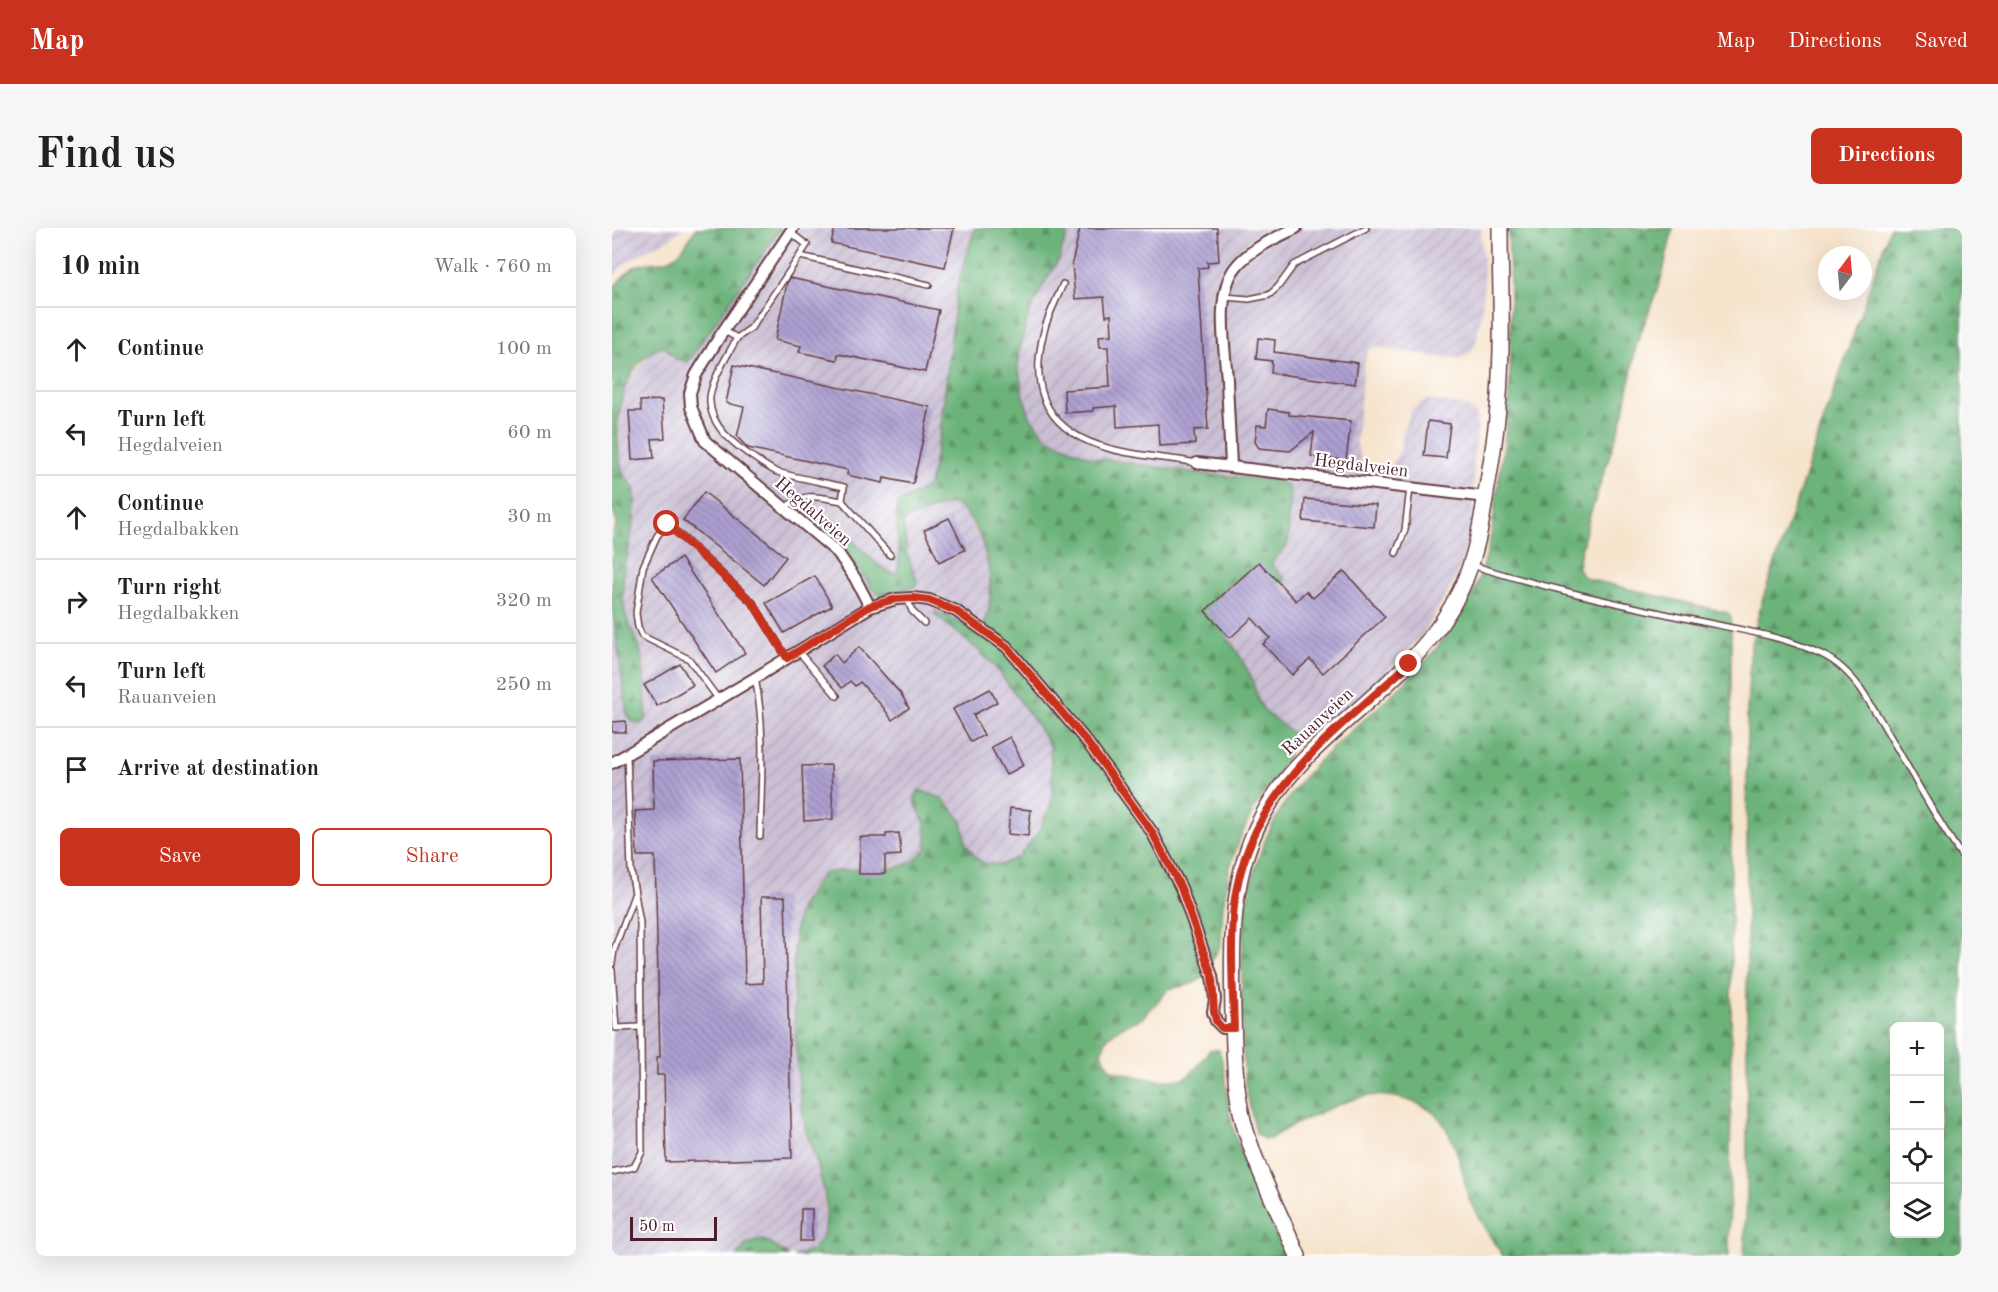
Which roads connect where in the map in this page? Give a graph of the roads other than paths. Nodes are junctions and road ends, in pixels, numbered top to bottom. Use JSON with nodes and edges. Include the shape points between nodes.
{"nodes":[{"id":1,"x":1296,"y":228,"type":"edge"},
{"id":2,"x":1366,"y":228,"type":"edge"},
{"id":3,"x":1500,"y":228,"type":"edge"},
{"id":4,"x":792,"y":230,"type":"edge"},
{"id":5,"x":800,"y":256,"type":"junction"},
{"id":6,"x":1063,"y":284,"type":"dead end"},
{"id":7,"x":929,"y":285,"type":"dead end"},
{"id":8,"x":1225,"y":297,"type":"junction"},
{"id":9,"x":723,"y":330,"type":"junction"},
{"id":10,"x":737,"y":338,"type":"junction"},
{"id":11,"x":1197,"y":463,"type":"joint"},
{"id":12,"x":1232,"y":467,"type":"junction"},
{"id":13,"x":1410,"y":488,"type":"junction"},
{"id":14,"x":1486,"y":497,"type":"junction"},
{"id":15,"x":842,"y":501,"type":"junction"},
{"id":16,"x":785,"y":508,"type":"junction"},
{"id":17,"x":1396,"y":553,"type":"dead end"},
{"id":18,"x":890,"y":555,"type":"dead end"},
{"id":19,"x":1471,"y":564,"type":"junction"},
{"id":20,"x":907,"y":598,"type":"junction"},
{"id":21,"x":870,"y":606,"type":"junction"},
{"id":22,"x":924,"y":623,"type":"dead end"},
{"id":23,"x":798,"y":651,"type":"junction"},
{"id":24,"x":787,"y":658,"type":"junction"},
{"id":25,"x":755,"y":678,"type":"junction"},
{"id":26,"x":837,"y":696,"type":"dead end"},
{"id":27,"x":719,"y":699,"type":"junction"},
{"id":28,"x":627,"y":755,"type":"junction"},
{"id":29,"x":612,"y":763,"type":"edge"},
{"id":30,"x":760,"y":836,"type":"dead end"},
{"id":31,"x":1962,"y":856,"type":"edge"},
{"id":32,"x":635,"y":893,"type":"junction"},
{"id":33,"x":612,"y":964,"type":"edge"},
{"id":34,"x":612,"y":970,"type":"edge"},
{"id":35,"x":641,"y":1027,"type":"junction"},
{"id":36,"x":1234,"y":1028,"type":"junction"},
{"id":37,"x":612,"y":1172,"type":"edge"},
{"id":38,"x":1298,"y":1256,"type":"edge"}],
"edges":[{"from":1,"to":8,"type":"street","via":[[1245,258],[1235,268]]},
{"from":2,"to":8,"type":"lane","via":[[1294,265],[1269,295],[1249,299]]},
{"from":3,"to":14,"type":"main road","name":"Rauanveien","via":[[1500,378]]},
{"from":4,"to":5,"type":"lane","via":[[807,245]]},
{"from":4,"to":9,"type":"street","name":"Hegdalveien"},
{"from":5,"to":7,"type":"lane"},
{"from":5,"to":10,"type":"lane","via":[[751,328]]},
{"from":6,"to":11,"type":"lane","via":[[1044,329],[1039,357],[1044,400],[1055,419],[1085,440],[1111,449]]},
{"from":8,"to":12,"type":"street"},
{"from":9,"to":10,"type":"lane"},
{"from":9,"to":16,"type":"street","name":"Hegdalveien","via":[[696,375],[690,393],[696,424],[705,441]]},
{"from":10,"to":15,"type":"lane","via":[[710,396],[713,415],[724,434],[774,471],[844,487]]},
{"from":11,"to":12,"type":"street","name":"Hegdalveien"},
{"from":12,"to":13,"type":"street","name":"Hegdalveien"},
{"from":13,"to":14,"type":"street","name":"Hegdalveien"},
{"from":13,"to":17,"type":"lane"},
{"from":14,"to":19,"type":"main road","name":"Rauanveien"},
{"from":15,"to":16,"type":"lane","via":[[805,496]]},
{"from":15,"to":18,"type":"lane"},
{"from":16,"to":21,"type":"street","name":"Hegdalveien","via":[[838,553]]},
{"from":19,"to":31,"type":"lane","via":[[1609,602],[1781,639],[1822,654],[1851,675],[1861,689]]},
{"from":19,"to":36,"type":"main road","name":"Rauanveien","via":[[1454,603],[1424,649],[1299,766],[1257,829],[1242,870],[1232,928]]},
{"from":20,"to":21,"type":"street"},
{"from":20,"to":22,"type":"lane","via":[[912,611]]},
{"from":20,"to":36,"type":"street","via":[[929,600],[956,611],[1007,647],[1087,742],[1152,832],[1181,888],[1212,976],[1216,1021],[1222,1028]]},
{"from":21,"to":23,"type":"street"},
{"from":23,"to":24,"type":"street"},
{"from":23,"to":26,"type":"lane"},
{"from":24,"to":25,"type":"street"},
{"from":24,"to":27,"type":"lane","via":[[753,603],[667,524],[643,567],[636,613],[638,627],[642,636],[689,659]]},
{"from":25,"to":27,"type":"street"},
{"from":25,"to":30,"type":"lane","via":[[762,727]]},
{"from":27,"to":28,"type":"street"},
{"from":28,"to":29,"type":"street"},
{"from":28,"to":32,"type":"lane","via":[[630,870]]},
{"from":32,"to":33,"type":"lane"},
{"from":32,"to":35,"type":"lane","via":[[640,923]]},
{"from":34,"to":35,"type":"lane","via":[[616,1028]]},
{"from":35,"to":37,"type":"lane","via":[[642,1152],[634,1167]]},
{"from":36,"to":38,"type":"main road","name":"Rauanveien","via":[[1237,1090],[1244,1124]]}]}
